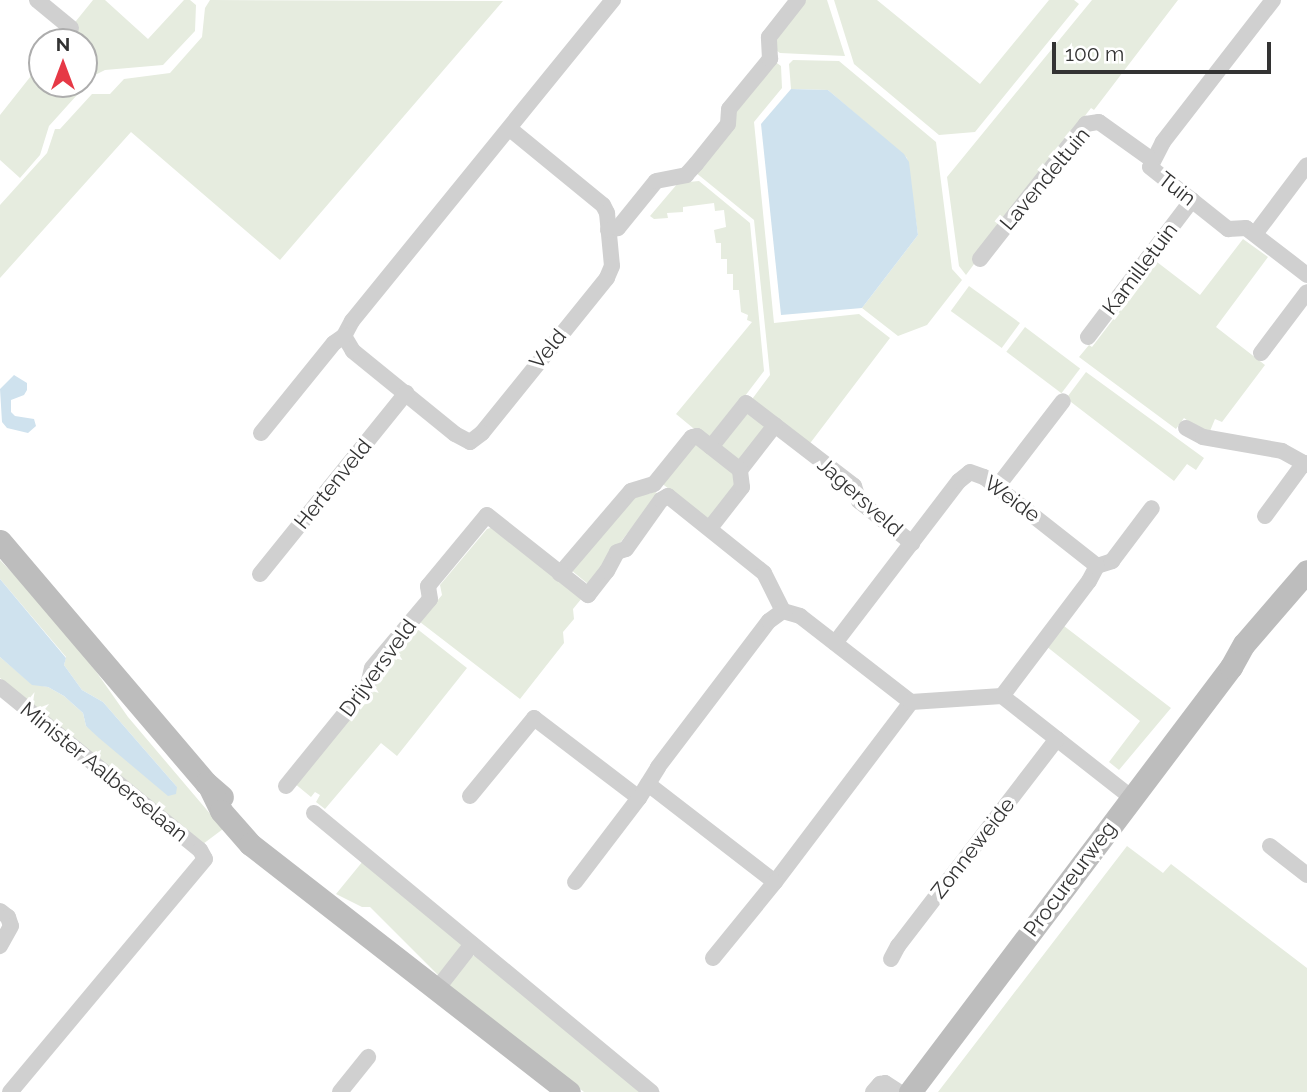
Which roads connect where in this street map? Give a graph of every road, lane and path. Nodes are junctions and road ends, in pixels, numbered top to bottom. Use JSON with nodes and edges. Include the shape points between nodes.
{"nodes":[{"id":1,"x":37,"y":0,"type":"edge"},
{"id":2,"x":613,"y":0,"type":"edge"},
{"id":3,"x":798,"y":0,"type":"edge"},
{"id":4,"x":1273,"y":0,"type":"edge"},
{"id":5,"x":71,"y":28,"type":"dead end"},
{"id":6,"x":510,"y":129,"type":"junction"},
{"id":7,"x":1152,"y":160,"type":"junction"},
{"id":8,"x":1307,"y":164,"type":"edge"},
{"id":9,"x":1192,"y":201,"type":"junction"},
{"id":10,"x":608,"y":230,"type":"junction"},
{"id":11,"x":1255,"y":234,"type":"junction"},
{"id":12,"x":980,"y":260,"type":"dead end"},
{"id":13,"x":1307,"y":275,"type":"edge"},
{"id":14,"x":1307,"y":292,"type":"edge"},
{"id":15,"x":344,"y":336,"type":"junction"},
{"id":16,"x":1088,"y":337,"type":"dead end"},
{"id":17,"x":1261,"y":354,"type":"dead end"},
{"id":18,"x":406,"y":393,"type":"junction"},
{"id":19,"x":1063,"y":401,"type":"dead end"},
{"id":20,"x":775,"y":425,"type":"junction"},
{"id":21,"x":1185,"y":428,"type":"dead end"},
{"id":22,"x":261,"y":433,"type":"dead end"},
{"id":23,"x":711,"y":447,"type":"junction"},
{"id":24,"x":1306,"y":464,"type":"edge"},
{"id":25,"x":740,"y":470,"type":"junction"},
{"id":26,"x":997,"y":487,"type":"junction"},
{"id":27,"x":1152,"y":508,"type":"dead end"},
{"id":28,"x":1265,"y":516,"type":"dead end"},
{"id":29,"x":710,"y":528,"type":"junction"},
{"id":30,"x":0,"y":541,"type":"edge"},
{"id":31,"x":912,"y":543,"type":"junction"},
{"id":32,"x":1097,"y":566,"type":"junction"},
{"id":33,"x":1307,"y":571,"type":"edge"},
{"id":34,"x":260,"y":574,"type":"dead end"},
{"id":35,"x":560,"y":574,"type":"junction"},
{"id":36,"x":1307,"y":591,"type":"edge"},
{"id":37,"x":783,"y":611,"type":"junction"},
{"id":38,"x":835,"y":643,"type":"junction"},
{"id":39,"x":1231,"y":667,"type":"junction"},
{"id":40,"x":0,"y":687,"type":"edge"},
{"id":41,"x":1002,"y":696,"type":"junction"},
{"id":42,"x":911,"y":702,"type":"junction"},
{"id":43,"x":1057,"y":739,"type":"junction"},
{"id":44,"x":286,"y":786,"type":"dead end"},
{"id":45,"x":644,"y":791,"type":"junction"},
{"id":46,"x":470,"y":796,"type":"dead end"},
{"id":47,"x":1131,"y":797,"type":"junction"},
{"id":48,"x":314,"y":813,"type":"dead end"},
{"id":49,"x":1270,"y":846,"type":"dead end"},
{"id":50,"x":1307,"y":874,"type":"edge"},
{"id":51,"x":575,"y":882,"type":"dead end"},
{"id":52,"x":775,"y":882,"type":"junction"},
{"id":53,"x":0,"y":911,"type":"edge"},
{"id":54,"x":472,"y":944,"type":"junction"},
{"id":55,"x":0,"y":946,"type":"edge"},
{"id":56,"x":713,"y":958,"type":"dead end"},
{"id":57,"x":891,"y":959,"type":"dead end"},
{"id":58,"x":437,"y":989,"type":"junction"},
{"id":59,"x":368,"y":1057,"type":"dead end"},
{"id":60,"x":10,"y":1092,"type":"edge"},
{"id":61,"x":340,"y":1092,"type":"edge"},
{"id":62,"x":569,"y":1092,"type":"edge"},
{"id":63,"x":651,"y":1092,"type":"edge"},
{"id":64,"x":873,"y":1092,"type":"edge"},
{"id":65,"x":899,"y":1092,"type":"edge"},
{"id":66,"x":910,"y":1092,"type":"edge"}],
"edges":[{"from":1,"to":5,"type":"street"},
{"from":2,"to":6,"type":"street"},
{"from":3,"to":10,"type":"street","via":[[769,37],[770,59],[729,109],[728,124],[696,164],[686,175],[656,181],[618,228]]},
{"from":4,"to":7,"type":"street","name":"Tuin"},
{"from":6,"to":10,"type":"street","name":"Veld","via":[[603,205]]},
{"from":6,"to":15,"type":"street"},
{"from":7,"to":9,"type":"street","name":"Tuin","via":[[1150,167]]},
{"from":7,"to":12,"type":"street","name":"Lavendeltuin","via":[[1099,122],[1086,124]]},
{"from":8,"to":11,"type":"street"},
{"from":9,"to":11,"type":"street","name":"Tuin","via":[[1228,229],[1246,228]]},
{"from":9,"to":16,"type":"street","name":"Kamilletuin"},
{"from":10,"to":18,"type":"street","name":"Veld","via":[[612,266],[607,278],[477,438],[470,442],[462,439]]},
{"from":11,"to":13,"type":"street","name":"Tuin"},
{"from":14,"to":17,"type":"street"},
{"from":15,"to":18,"type":"street","name":"Veld","via":[[353,351]]},
{"from":15,"to":22,"type":"street"},
{"from":18,"to":34,"type":"street","name":"Hertenveld"},
{"from":19,"to":26,"type":"street"},
{"from":20,"to":23,"type":"street","name":"Jagersveld","via":[[746,402]]},
{"from":20,"to":25,"type":"street"},
{"from":20,"to":31,"type":"street","name":"Jagersveld","via":[[854,486],[859,501]]},
{"from":21,"to":24,"type":"street","via":[[1203,437],[1282,451]]},
{"from":23,"to":25,"type":"street"},
{"from":23,"to":35,"type":"street","via":[[692,437],[654,484],[631,491]]},
{"from":24,"to":28,"type":"street"},
{"from":25,"to":29,"type":"street","via":[[742,487]]},
{"from":26,"to":31,"type":"street","name":"Weide","via":[[970,471]]},
{"from":26,"to":32,"type":"street","name":"Weide"},
{"from":27,"to":32,"type":"street","via":[[1112,561]]},
{"from":29,"to":35,"type":"street","via":[[668,496],[626,548],[617,552],[588,595]]},
{"from":29,"to":37,"type":"street","via":[[764,573]]},
{"from":30,"to":58,"type":"main road","via":[[210,788],[236,830]]},
{"from":31,"to":38,"type":"street","name":"Weide"},
{"from":32,"to":41,"type":"street"},
{"from":33,"to":39,"type":"main road","name":"Procureurweg"},
{"from":35,"to":44,"type":"street","name":"Drijversveld","via":[[488,515],[428,586],[430,599],[372,668],[368,685]]},
{"from":36,"to":39,"type":"main road","name":"Procureurweg"},
{"from":37,"to":38,"type":"street","via":[[800,616]]},
{"from":37,"to":45,"type":"street","via":[[769,621]]},
{"from":38,"to":42,"type":"street"},
{"from":39,"to":47,"type":"main road","name":"Procureurweg"},
{"from":40,"to":60,"type":"street","name":"Minister Aalberselaan","via":[[200,850],[205,859]]},
{"from":41,"to":42,"type":"street"},
{"from":41,"to":43,"type":"street"},
{"from":42,"to":52,"type":"street"},
{"from":43,"to":47,"type":"street"},
{"from":43,"to":57,"type":"street","name":"Zonneweide"},
{"from":45,"to":46,"type":"street","via":[[534,718]]},
{"from":45,"to":51,"type":"street"},
{"from":45,"to":52,"type":"street"},
{"from":47,"to":66,"type":"main road","name":"Procureurweg"},
{"from":48,"to":54,"type":"street"},
{"from":49,"to":50,"type":"street"},
{"from":52,"to":56,"type":"street"},
{"from":53,"to":55,"type":"street","via":[[11,926]]},
{"from":54,"to":58,"type":"street"},
{"from":54,"to":63,"type":"street"},
{"from":58,"to":62,"type":"main road"},
{"from":59,"to":61,"type":"street"},
{"from":64,"to":65,"type":"street","via":[[885,1083]]}]}
